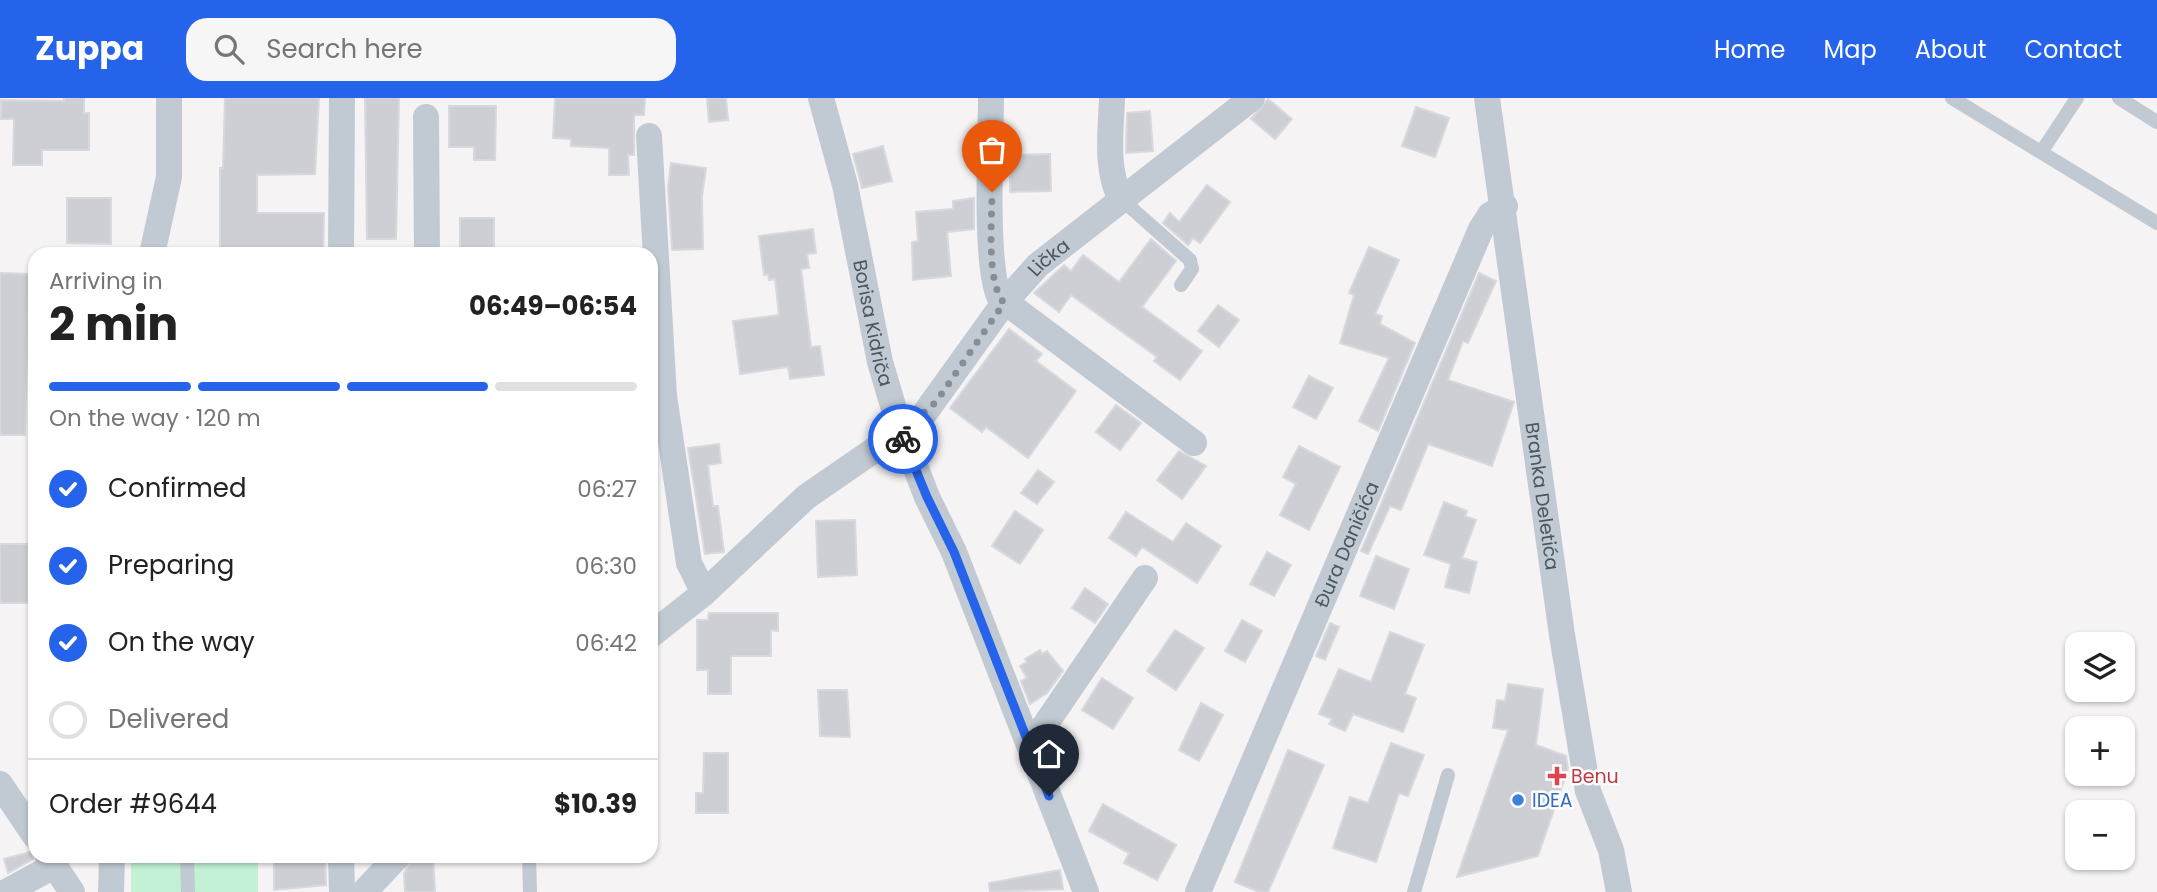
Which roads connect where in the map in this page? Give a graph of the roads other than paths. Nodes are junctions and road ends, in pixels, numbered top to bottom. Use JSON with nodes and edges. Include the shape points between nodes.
{"nodes":[{"id":1,"x":169,"y":98,"type":"edge"},
{"id":2,"x":821,"y":98,"type":"edge"},
{"id":3,"x":991,"y":98,"type":"edge"},
{"id":4,"x":1112,"y":98,"type":"edge"},
{"id":5,"x":1487,"y":98,"type":"edge"},
{"id":6,"x":1952,"y":98,"type":"edge"},
{"id":7,"x":2077,"y":98,"type":"edge"},
{"id":8,"x":2119,"y":98,"type":"edge"},
{"id":9,"x":342,"y":99,"type":"edge"},
{"id":10,"x":1248,"y":99,"type":"edge"},
{"id":11,"x":426,"y":117,"type":"dead end"},
{"id":12,"x":2157,"y":121,"type":"edge"},
{"id":13,"x":649,"y":136,"type":"dead end"},
{"id":14,"x":2042,"y":151,"type":"junction"},
{"id":15,"x":1121,"y":199,"type":"junction"},
{"id":16,"x":1504,"y":206,"type":"junction"},
{"id":17,"x":2157,"y":223,"type":"edge"},
{"id":18,"x":154,"y":247,"type":"edge"},
{"id":19,"x":341,"y":247,"type":"edge"},
{"id":20,"x":427,"y":247,"type":"edge"},
{"id":21,"x":655,"y":247,"type":"edge"},
{"id":22,"x":1181,"y":285,"type":"dead end"},
{"id":23,"x":658,"y":292,"type":"edge"},
{"id":24,"x":1004,"y":303,"type":"junction"},
{"id":25,"x":901,"y":432,"type":"junction"},
{"id":26,"x":1194,"y":443,"type":"dead end"},
{"id":27,"x":1145,"y":578,"type":"dead end"},
{"id":28,"x":704,"y":593,"type":"junction"},
{"id":29,"x":658,"y":629,"type":"edge"},
{"id":30,"x":1030,"y":747,"type":"junction"},
{"id":31,"x":1448,"y":775,"type":"dead end"},
{"id":32,"x":0,"y":784,"type":"edge"},
{"id":33,"x":28,"y":826,"type":"edge"},
{"id":34,"x":48,"y":863,"type":"edge"},
{"id":35,"x":52,"y":863,"type":"edge"},
{"id":36,"x":112,"y":863,"type":"edge"},
{"id":37,"x":187,"y":863,"type":"edge"},
{"id":38,"x":341,"y":863,"type":"edge"},
{"id":39,"x":391,"y":863,"type":"edge"},
{"id":40,"x":528,"y":863,"type":"edge"},
{"id":41,"x":6,"y":892,"type":"edge"},
{"id":42,"x":72,"y":892,"type":"edge"},
{"id":43,"x":111,"y":892,"type":"edge"},
{"id":44,"x":188,"y":892,"type":"edge"},
{"id":45,"x":342,"y":892,"type":"edge"},
{"id":46,"x":364,"y":892,"type":"edge"},
{"id":47,"x":530,"y":892,"type":"edge"},
{"id":48,"x":1086,"y":892,"type":"edge"},
{"id":49,"x":1198,"y":892,"type":"edge"},
{"id":50,"x":1414,"y":892,"type":"edge"},
{"id":51,"x":1619,"y":892,"type":"edge"}],
"edges":[{"from":1,"to":18,"type":"street","via":[[169,177]]},
{"from":2,"to":25,"type":"street","name":"Borisa Kidriča","via":[[845,185],[880,362]]},
{"from":3,"to":24,"type":"street","via":[[994,275]]},
{"from":4,"to":15,"type":"street","via":[[1111,158]]},
{"from":5,"to":16,"type":"street","name":"Branka Deletića"},
{"from":6,"to":14,"type":"lane"},
{"from":7,"to":14,"type":"lane"},
{"from":8,"to":12,"type":"lane"},
{"from":9,"to":19,"type":"street"},
{"from":10,"to":15,"type":"street","name":"Lička"},
{"from":11,"to":20,"type":"street"},
{"from":13,"to":21,"type":"street"},
{"from":14,"to":17,"type":"lane"},
{"from":15,"to":22,"type":"lane","via":[[1190,260],[1192,269]]},
{"from":15,"to":24,"type":"street","name":"Lička","via":[[1038,265]]},
{"from":16,"to":49,"type":"street","name":"Đura Daničića","via":[[1490,215],[1481,229]]},
{"from":16,"to":51,"type":"street","name":"Branka Deletića","via":[[1564,648],[1588,791],[1611,850]]},
{"from":23,"to":28,"type":"street","via":[[664,396],[689,563]]},
{"from":24,"to":25,"type":"street","name":"Lička","via":[[936,402]]},
{"from":24,"to":26,"type":"street"},
{"from":25,"to":28,"type":"street","name":"Lička","via":[[812,492]]},
{"from":25,"to":30,"type":"street","name":"Borisa Kidriča","via":[[954,552]]},
{"from":27,"to":30,"type":"street"},
{"from":28,"to":29,"type":"street","name":"Lička"},
{"from":30,"to":48,"type":"street","name":"Borisa Kidriča"},
{"from":31,"to":50,"type":"lane"},
{"from":32,"to":33,"type":"street"},
{"from":34,"to":41,"type":"street"},
{"from":35,"to":42,"type":"street"},
{"from":36,"to":43,"type":"street"},
{"from":37,"to":44,"type":"lane"},
{"from":38,"to":45,"type":"street"},
{"from":39,"to":46,"type":"street"},
{"from":40,"to":47,"type":"lane"}]}
